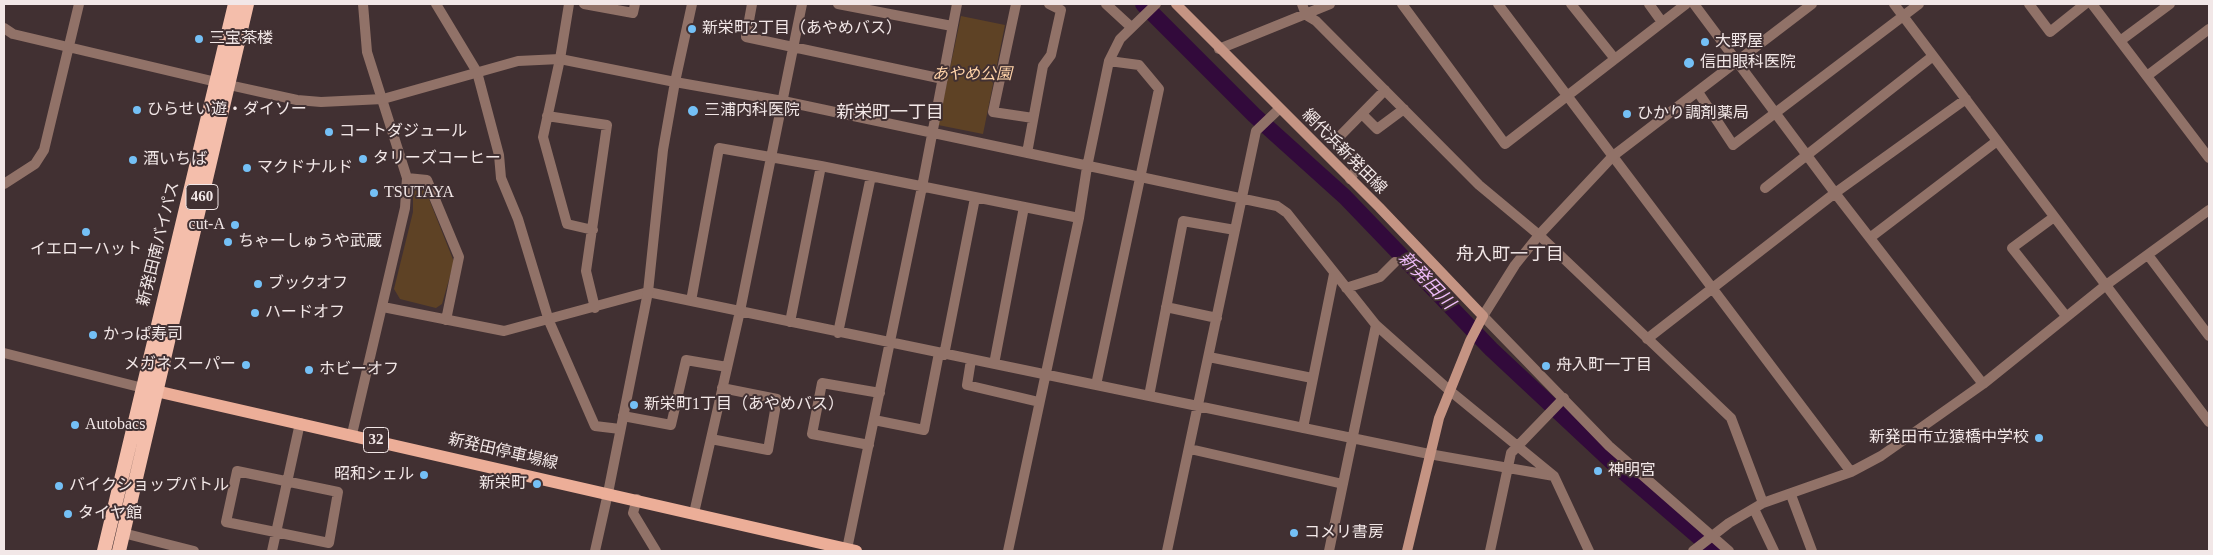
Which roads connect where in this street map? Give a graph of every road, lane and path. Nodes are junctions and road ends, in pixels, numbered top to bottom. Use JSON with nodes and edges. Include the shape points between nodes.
{"nodes":[{"id":1,"x":79,"y":4,"type":"edge"},
{"id":2,"x":235,"y":4,"type":"edge"},
{"id":3,"x":247,"y":4,"type":"edge"},
{"id":4,"x":363,"y":4,"type":"edge"},
{"id":5,"x":436,"y":4,"type":"edge"},
{"id":6,"x":569,"y":4,"type":"edge"},
{"id":7,"x":584,"y":4,"type":"edge"},
{"id":8,"x":634,"y":4,"type":"edge"},
{"id":9,"x":692,"y":4,"type":"edge"},
{"id":10,"x":752,"y":4,"type":"edge"},
{"id":11,"x":802,"y":4,"type":"edge"},
{"id":12,"x":838,"y":4,"type":"edge"},
{"id":13,"x":957,"y":4,"type":"edge"},
{"id":14,"x":1016,"y":4,"type":"edge"},
{"id":15,"x":1049,"y":4,"type":"edge"},
{"id":16,"x":1106,"y":4,"type":"edge"},
{"id":17,"x":1156,"y":4,"type":"edge"},
{"id":18,"x":1176,"y":4,"type":"edge"},
{"id":19,"x":1302,"y":4,"type":"edge"},
{"id":20,"x":1330,"y":4,"type":"edge"},
{"id":21,"x":1402,"y":4,"type":"edge"},
{"id":22,"x":1498,"y":4,"type":"edge"},
{"id":23,"x":1571,"y":4,"type":"edge"},
{"id":24,"x":1649,"y":4,"type":"edge"},
{"id":25,"x":1686,"y":4,"type":"edge"},
{"id":26,"x":1694,"y":4,"type":"edge"},
{"id":27,"x":1812,"y":4,"type":"edge"},
{"id":28,"x":1894,"y":4,"type":"edge"},
{"id":29,"x":1919,"y":4,"type":"edge"},
{"id":30,"x":2029,"y":4,"type":"edge"},
{"id":31,"x":2085,"y":4,"type":"edge"},
{"id":32,"x":2092,"y":4,"type":"edge"},
{"id":33,"x":2170,"y":4,"type":"edge"},
{"id":34,"x":853,"y":5,"type":"edge"},
{"id":35,"x":1306,"y":15,"type":"junction"},
{"id":36,"x":1902,"y":15,"type":"junction"},
{"id":37,"x":1662,"y":22,"type":"junction"},
{"id":38,"x":952,"y":26,"type":"junction"},
{"id":39,"x":1131,"y":27,"type":"junction"},
{"id":40,"x":4,"y":28,"type":"edge"},
{"id":41,"x":2209,"y":29,"type":"edge"},
{"id":42,"x":2120,"y":41,"type":"junction"},
{"id":43,"x":68,"y":48,"type":"junction"},
{"id":44,"x":794,"y":48,"type":"junction"},
{"id":45,"x":1219,"y":48,"type":"junction"},
{"id":46,"x":1933,"y":56,"type":"junction"},
{"id":47,"x":560,"y":59,"type":"junction"},
{"id":48,"x":1614,"y":59,"type":"junction"},
{"id":49,"x":1109,"y":61,"type":"junction"},
{"id":50,"x":1738,"y":62,"type":"junction"},
{"id":51,"x":477,"y":72,"type":"junction"},
{"id":52,"x":2147,"y":76,"type":"junction"},
{"id":53,"x":942,"y":79,"type":"junction"},
{"id":54,"x":675,"y":82,"type":"junction"},
{"id":55,"x":223,"y":83,"type":"junction"},
{"id":56,"x":1385,"y":90,"type":"junction"},
{"id":57,"x":1698,"y":92,"type":"junction"},
{"id":58,"x":1567,"y":96,"type":"junction"},
{"id":59,"x":383,"y":99,"type":"junction"},
{"id":60,"x":1966,"y":99,"type":"junction"},
{"id":61,"x":783,"y":101,"type":"junction"},
{"id":62,"x":1279,"y":109,"type":"junction"},
{"id":63,"x":1404,"y":109,"type":"junction"},
{"id":64,"x":1774,"y":112,"type":"junction"},
{"id":65,"x":1362,"y":114,"type":"junction"},
{"id":66,"x":547,"y":116,"type":"junction"},
{"id":67,"x":1034,"y":118,"type":"junction"},
{"id":68,"x":933,"y":134,"type":"junction"},
{"id":69,"x":1998,"y":141,"type":"junction"},
{"id":70,"x":2205,"y":144,"type":"edge"},
{"id":71,"x":1027,"y":153,"type":"junction"},
{"id":72,"x":772,"y":156,"type":"junction"},
{"id":73,"x":1613,"y":156,"type":"junction"},
{"id":74,"x":1808,"y":156,"type":"junction"},
{"id":75,"x":2209,"y":158,"type":"edge"},
{"id":76,"x":821,"y":166,"type":"junction"},
{"id":77,"x":1087,"y":166,"type":"junction"},
{"id":78,"x":871,"y":176,"type":"junction"},
{"id":79,"x":1139,"y":177,"type":"junction"},
{"id":80,"x":407,"y":178,"type":"junction"},
{"id":81,"x":1350,"y":179,"type":"junction"},
{"id":82,"x":4,"y":184,"type":"edge"},
{"id":83,"x":922,"y":187,"type":"junction"},
{"id":84,"x":1765,"y":188,"type":"dead end"},
{"id":85,"x":1835,"y":193,"type":"junction"},
{"id":86,"x":975,"y":198,"type":"junction"},
{"id":87,"x":1242,"y":198,"type":"junction"},
{"id":88,"x":1024,"y":208,"type":"junction"},
{"id":89,"x":2209,"y":210,"type":"edge"},
{"id":90,"x":2054,"y":216,"type":"junction"},
{"id":91,"x":1079,"y":218,"type":"junction"},
{"id":92,"x":593,"y":230,"type":"junction"},
{"id":93,"x":1235,"y":230,"type":"junction"},
{"id":94,"x":1539,"y":235,"type":"junction"},
{"id":95,"x":1870,"y":237,"type":"junction"},
{"id":96,"x":2148,"y":254,"type":"junction"},
{"id":97,"x":1395,"y":262,"type":"dead end"},
{"id":98,"x":1334,"y":274,"type":"junction"},
{"id":99,"x":2106,"y":285,"type":"junction"},
{"id":100,"x":1712,"y":286,"type":"junction"},
{"id":101,"x":1346,"y":288,"type":"junction"},
{"id":102,"x":648,"y":292,"type":"junction"},
{"id":103,"x":691,"y":301,"type":"junction"},
{"id":104,"x":383,"y":307,"type":"junction"},
{"id":105,"x":1166,"y":307,"type":"junction"},
{"id":106,"x":594,"y":308,"type":"junction"},
{"id":107,"x":740,"y":312,"type":"junction"},
{"id":108,"x":2066,"y":316,"type":"junction"},
{"id":109,"x":1217,"y":318,"type":"junction"},
{"id":110,"x":446,"y":320,"type":"junction"},
{"id":111,"x":1481,"y":320,"type":"junction"},
{"id":112,"x":549,"y":321,"type":"junction"},
{"id":113,"x":790,"y":322,"type":"junction"},
{"id":114,"x":1376,"y":325,"type":"junction"},
{"id":115,"x":838,"y":333,"type":"junction"},
{"id":116,"x":2209,"y":336,"type":"edge"},
{"id":117,"x":1647,"y":339,"type":"junction"},
{"id":118,"x":890,"y":344,"type":"junction"},
{"id":119,"x":4,"y":353,"type":"edge"},
{"id":120,"x":942,"y":354,"type":"junction"},
{"id":121,"x":1209,"y":357,"type":"junction"},
{"id":122,"x":971,"y":360,"type":"junction"},
{"id":123,"x":994,"y":364,"type":"junction"},
{"id":124,"x":727,"y":367,"type":"junction"},
{"id":125,"x":1045,"y":375,"type":"junction"},
{"id":126,"x":1312,"y":378,"type":"junction"},
{"id":127,"x":1983,"y":384,"type":"junction"},
{"id":128,"x":1096,"y":385,"type":"junction"},
{"id":129,"x":143,"y":388,"type":"junction"},
{"id":130,"x":722,"y":388,"type":"junction"},
{"id":131,"x":1450,"y":390,"type":"junction"},
{"id":132,"x":157,"y":391,"type":"junction"},
{"id":133,"x":880,"y":393,"type":"junction"},
{"id":134,"x":1149,"y":396,"type":"junction"},
{"id":135,"x":1562,"y":400,"type":"junction"},
{"id":136,"x":1039,"y":402,"type":"junction"},
{"id":137,"x":1199,"y":407,"type":"junction"},
{"id":138,"x":623,"y":416,"type":"junction"},
{"id":139,"x":2207,"y":416,"type":"edge"},
{"id":140,"x":874,"y":420,"type":"junction"},
{"id":141,"x":300,"y":423,"type":"junction"},
{"id":142,"x":1303,"y":428,"type":"junction"},
{"id":143,"x":620,"y":429,"type":"junction"},
{"id":144,"x":352,"y":434,"type":"junction"},
{"id":145,"x":1352,"y":437,"type":"junction"},
{"id":146,"x":711,"y":439,"type":"junction"},
{"id":147,"x":1517,"y":444,"type":"junction"},
{"id":148,"x":869,"y":445,"type":"junction"},
{"id":149,"x":1190,"y":449,"type":"junction"},
{"id":150,"x":1429,"y":454,"type":"junction"},
{"id":151,"x":1506,"y":468,"type":"junction"},
{"id":152,"x":1851,"y":472,"type":"junction"},
{"id":153,"x":1554,"y":476,"type":"junction"},
{"id":154,"x":287,"y":481,"type":"junction"},
{"id":155,"x":1343,"y":484,"type":"junction"},
{"id":156,"x":608,"y":493,"type":"junction"},
{"id":157,"x":1791,"y":495,"type":"junction"},
{"id":158,"x":637,"y":500,"type":"junction"},
{"id":159,"x":1758,"y":506,"type":"junction"},
{"id":160,"x":694,"y":513,"type":"junction"},
{"id":161,"x":123,"y":533,"type":"junction"},
{"id":162,"x":276,"y":533,"type":"junction"},
{"id":163,"x":1710,"y":537,"type":"junction"},
{"id":164,"x":1696,"y":549,"type":"edge"},
{"id":165,"x":851,"y":550,"type":"edge"},
{"id":166,"x":104,"y":551,"type":"edge"},
{"id":167,"x":119,"y":551,"type":"edge"},
{"id":168,"x":194,"y":551,"type":"edge"},
{"id":169,"x":272,"y":551,"type":"edge"},
{"id":170,"x":595,"y":551,"type":"edge"},
{"id":171,"x":656,"y":551,"type":"edge"},
{"id":172,"x":1008,"y":551,"type":"edge"},
{"id":173,"x":1167,"y":551,"type":"edge"},
{"id":174,"x":1329,"y":551,"type":"edge"},
{"id":175,"x":1408,"y":551,"type":"edge"},
{"id":176,"x":1490,"y":551,"type":"edge"},
{"id":177,"x":1589,"y":551,"type":"edge"},
{"id":178,"x":1729,"y":551,"type":"edge"},
{"id":179,"x":1774,"y":551,"type":"edge"},
{"id":180,"x":1812,"y":551,"type":"edge"}],
"edges":[{"from":1,"to":43,"type":"street"},
{"from":2,"to":55,"type":"highway","name":"新発田南バイパス","number":"460"},
{"from":3,"to":55,"type":"highway","name":"新発田南バイパス","number":"460"},
{"from":4,"to":59,"type":"street","via":[[367,52]]},
{"from":5,"to":51,"type":"street"},
{"from":6,"to":47,"type":"street"},
{"from":7,"to":8,"type":"street","via":[[633,13]]},
{"from":9,"to":54,"type":"street"},
{"from":10,"to":44,"type":"street","via":[[746,37]]},
{"from":11,"to":44,"type":"street"},
{"from":12,"to":34,"type":"street"},
{"from":13,"to":38,"type":"street"},
{"from":14,"to":67,"type":"street","via":[[993,112]]},
{"from":15,"to":67,"type":"street","via":[[1061,10],[1051,55],[1043,66]]},
{"from":16,"to":39,"type":"street"},
{"from":17,"to":39,"type":"street"},
{"from":18,"to":45,"type":"main road","name":"網代浜新発田線"},
{"from":19,"to":35,"type":"street"},
{"from":20,"to":35,"type":"street"},
{"from":21,"to":58,"type":"street","via":[[1505,144]]},
{"from":22,"to":58,"type":"street"},
{"from":23,"to":48,"type":"street"},
{"from":24,"to":37,"type":"street"},
{"from":25,"to":37,"type":"street"},
{"from":26,"to":50,"type":"street"},
{"from":27,"to":50,"type":"street"},
{"from":28,"to":36,"type":"street"},
{"from":29,"to":36,"type":"street"},
{"from":30,"to":31,"type":"street","via":[[2050,32]]},
{"from":32,"to":42,"type":"street"},
{"from":33,"to":42,"type":"street"},
{"from":34,"to":38,"type":"street"},
{"from":35,"to":45,"type":"street"},
{"from":35,"to":56,"type":"street","via":[[1316,21]]},
{"from":36,"to":46,"type":"street"},
{"from":36,"to":64,"type":"street"},
{"from":37,"to":48,"type":"street"},
{"from":38,"to":53,"type":"street"},
{"from":39,"to":49,"type":"street","via":[[1120,39]]},
{"from":40,"to":43,"type":"street","via":[[13,34]]},
{"from":41,"to":52,"type":"street"},
{"from":42,"to":52,"type":"street"},
{"from":43,"to":55,"type":"street"},
{"from":43,"to":82,"type":"street","via":[[44,150],[35,164]]},
{"from":44,"to":53,"type":"street"},
{"from":44,"to":61,"type":"street"},
{"from":45,"to":62,"type":"main road","name":"網代浜新発田線"},
{"from":46,"to":60,"type":"street"},
{"from":46,"to":74,"type":"street"},
{"from":47,"to":51,"type":"street","via":[[518,61]]},
{"from":47,"to":54,"type":"street"},
{"from":47,"to":66,"type":"street"},
{"from":48,"to":58,"type":"street"},
{"from":49,"to":77,"type":"street"},
{"from":49,"to":79,"type":"street","via":[[1139,65],[1159,89]]},
{"from":50,"to":57,"type":"street"},
{"from":50,"to":64,"type":"street"},
{"from":51,"to":59,"type":"street"},
{"from":51,"to":112,"type":"street","via":[[501,178],[518,219]]},
{"from":52,"to":70,"type":"street"},
{"from":53,"to":68,"type":"street"},
{"from":54,"to":61,"type":"street"},
{"from":54,"to":102,"type":"street","via":[[663,150]]},
{"from":55,"to":59,"type":"street","via":[[297,100]]},
{"from":55,"to":129,"type":"highway","name":"新発田南バイパス","number":"460"},
{"from":55,"to":132,"type":"highway","name":"新発田南バイパス","number":"460"},
{"from":56,"to":63,"type":"street"},
{"from":56,"to":65,"type":"street"},
{"from":57,"to":64,"type":"street","via":[[1733,145]]},
{"from":57,"to":73,"type":"street"},
{"from":58,"to":73,"type":"street"},
{"from":59,"to":80,"type":"street"},
{"from":60,"to":69,"type":"street"},
{"from":60,"to":85,"type":"street"},
{"from":61,"to":68,"type":"street"},
{"from":61,"to":72,"type":"street"},
{"from":62,"to":81,"type":"main road","name":"網代浜新発田線"},
{"from":62,"to":87,"type":"street","via":[[1256,131]]},
{"from":63,"to":65,"type":"street","via":[[1377,129]]},
{"from":63,"to":94,"type":"street","via":[[1480,185]]},
{"from":64,"to":74,"type":"street"},
{"from":65,"to":81,"type":"street","via":[[1338,142],[1360,164]]},
{"from":66,"to":92,"type":"street","via":[[542,137],[567,224]]},
{"from":66,"to":92,"type":"street","via":[[607,125]]},
{"from":67,"to":71,"type":"street"},
{"from":68,"to":71,"type":"street"},
{"from":68,"to":83,"type":"street"},
{"from":69,"to":90,"type":"street"},
{"from":69,"to":95,"type":"street"},
{"from":70,"to":75,"type":"street"},
{"from":71,"to":77,"type":"street"},
{"from":72,"to":76,"type":"street"},
{"from":72,"to":103,"type":"street","via":[[720,148]]},
{"from":72,"to":107,"type":"street"},
{"from":73,"to":94,"type":"street"},
{"from":73,"to":100,"type":"street"},
{"from":74,"to":84,"type":"street"},
{"from":74,"to":85,"type":"street"},
{"from":76,"to":78,"type":"street"},
{"from":76,"to":113,"type":"street"},
{"from":77,"to":79,"type":"street"},
{"from":77,"to":91,"type":"street"},
{"from":78,"to":83,"type":"street"},
{"from":78,"to":115,"type":"street"},
{"from":79,"to":87,"type":"street"},
{"from":79,"to":128,"type":"street"},
{"from":80,"to":104,"type":"street","via":[[404,208]]},
{"from":80,"to":110,"type":"street","via":[[426,180],[459,257]]},
{"from":81,"to":111,"type":"main road","name":"網代浜新発田線"},
{"from":83,"to":86,"type":"street"},
{"from":83,"to":118,"type":"street"},
{"from":85,"to":95,"type":"street"},
{"from":85,"to":100,"type":"street"},
{"from":86,"to":88,"type":"street"},
{"from":86,"to":120,"type":"street"},
{"from":87,"to":93,"type":"street"},
{"from":87,"to":98,"type":"street","via":[[1277,206],[1287,213]]},
{"from":88,"to":91,"type":"street"},
{"from":88,"to":123,"type":"street"},
{"from":89,"to":96,"type":"street"},
{"from":90,"to":99,"type":"street"},
{"from":90,"to":108,"type":"street","via":[[2012,248]]},
{"from":91,"to":125,"type":"street"},
{"from":92,"to":106,"type":"street","via":[[586,271]]},
{"from":93,"to":105,"type":"street","via":[[1183,221]]},
{"from":93,"to":109,"type":"street"},
{"from":94,"to":111,"type":"street","via":[[1515,265]]},
{"from":94,"to":117,"type":"street"},
{"from":95,"to":127,"type":"street"},
{"from":96,"to":99,"type":"street"},
{"from":96,"to":116,"type":"street"},
{"from":97,"to":101,"type":"street","via":[[1380,277]]},
{"from":98,"to":101,"type":"street"},
{"from":98,"to":126,"type":"street"},
{"from":99,"to":108,"type":"street"},
{"from":99,"to":139,"type":"street"},
{"from":100,"to":117,"type":"street"},
{"from":100,"to":152,"type":"street"},
{"from":101,"to":114,"type":"street"},
{"from":102,"to":103,"type":"street"},
{"from":102,"to":106,"type":"street"},
{"from":102,"to":138,"type":"street"},
{"from":103,"to":107,"type":"street"},
{"from":104,"to":110,"type":"street"},
{"from":104,"to":144,"type":"street"},
{"from":105,"to":109,"type":"street"},
{"from":105,"to":134,"type":"street"},
{"from":106,"to":112,"type":"street"},
{"from":107,"to":113,"type":"street"},
{"from":107,"to":124,"type":"street"},
{"from":108,"to":127,"type":"street"},
{"from":109,"to":121,"type":"street"},
{"from":110,"to":112,"type":"street","via":[[504,331]]},
{"from":111,"to":131,"type":"main road"},
{"from":111,"to":135,"type":"street"},
{"from":112,"to":143,"type":"street","via":[[595,426]]},
{"from":113,"to":115,"type":"street"},
{"from":114,"to":131,"type":"street"},
{"from":114,"to":145,"type":"street"},
{"from":115,"to":118,"type":"street"},
{"from":117,"to":159,"type":"street","via":[[1731,418]]},
{"from":118,"to":120,"type":"street"},
{"from":118,"to":133,"type":"street"},
{"from":119,"to":129,"type":"street"},
{"from":120,"to":122,"type":"street"},
{"from":120,"to":140,"type":"street","via":[[924,430]]},
{"from":121,"to":126,"type":"street"},
{"from":121,"to":137,"type":"street"},
{"from":122,"to":123,"type":"street"},
{"from":122,"to":136,"type":"street","via":[[967,385]]},
{"from":123,"to":125,"type":"street"},
{"from":124,"to":130,"type":"street"},
{"from":124,"to":138,"type":"street","via":[[686,360],[671,426]]},
{"from":125,"to":128,"type":"street"},
{"from":125,"to":136,"type":"street"},
{"from":126,"to":142,"type":"street"},
{"from":127,"to":152,"type":"street","via":[[1881,456]]},
{"from":128,"to":134,"type":"street"},
{"from":129,"to":132,"type":"main road","name":"新発田停車場線","number":"32"},
{"from":129,"to":166,"type":"highway","name":"新発田南バイパス","number":"460"},
{"from":130,"to":146,"type":"street"},
{"from":130,"to":146,"type":"street","via":[[777,399],[768,450]]},
{"from":131,"to":147,"type":"street"},
{"from":131,"to":150,"type":"main road"},
{"from":132,"to":141,"type":"main road","name":"新発田停車場線","number":"32"},
{"from":132,"to":161,"type":"highway","name":"新発田南バイパス","number":"460"},
{"from":133,"to":140,"type":"street"},
{"from":133,"to":148,"type":"street","via":[[822,383],[812,434]]},
{"from":134,"to":137,"type":"street"},
{"from":135,"to":147,"type":"street"},
{"from":135,"to":163,"type":"street"},
{"from":136,"to":172,"type":"street"},
{"from":137,"to":142,"type":"street"},
{"from":137,"to":149,"type":"street"},
{"from":138,"to":143,"type":"street"},
{"from":140,"to":148,"type":"street"},
{"from":141,"to":144,"type":"main road","name":"新発田停車場線","number":"32"},
{"from":141,"to":154,"type":"street"},
{"from":142,"to":145,"type":"street"},
{"from":143,"to":156,"type":"street"},
{"from":144,"to":156,"type":"main road","name":"新発田停車場線","number":"32"},
{"from":145,"to":150,"type":"street"},
{"from":145,"to":155,"type":"street"},
{"from":146,"to":160,"type":"street"},
{"from":147,"to":151,"type":"street"},
{"from":147,"to":153,"type":"street"},
{"from":148,"to":165,"type":"street"},
{"from":149,"to":155,"type":"street"},
{"from":149,"to":173,"type":"street"},
{"from":150,"to":151,"type":"street"},
{"from":150,"to":175,"type":"main road"},
{"from":151,"to":153,"type":"street"},
{"from":151,"to":176,"type":"street"},
{"from":152,"to":157,"type":"street"},
{"from":153,"to":177,"type":"street"},
{"from":154,"to":162,"type":"street"},
{"from":154,"to":162,"type":"street","via":[[237,470],[226,522]]},
{"from":154,"to":162,"type":"street","via":[[338,492],[328,543]]},
{"from":155,"to":174,"type":"street"},
{"from":156,"to":158,"type":"main road","name":"新発田停車場線","number":"32"},
{"from":156,"to":170,"type":"street"},
{"from":157,"to":159,"type":"street"},
{"from":157,"to":180,"type":"street"},
{"from":158,"to":160,"type":"main road","name":"新発田停車場線","number":"32"},
{"from":158,"to":171,"type":"street","via":[[633,513]]},
{"from":159,"to":163,"type":"street"},
{"from":159,"to":179,"type":"street"},
{"from":160,"to":165,"type":"main road","name":"新発田停車場線","number":"32"},
{"from":161,"to":167,"type":"highway","name":"新発田南バイパス","number":"460"},
{"from":161,"to":168,"type":"street"},
{"from":162,"to":169,"type":"street"},
{"from":163,"to":164,"type":"street"},
{"from":163,"to":178,"type":"street"}]}
